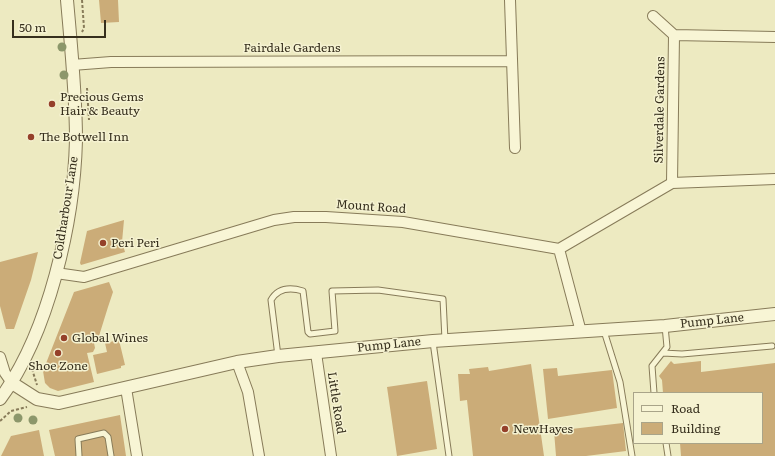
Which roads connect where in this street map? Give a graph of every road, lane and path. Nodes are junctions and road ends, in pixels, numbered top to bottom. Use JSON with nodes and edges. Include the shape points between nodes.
{"nodes":[{"id":1,"x":68,"y":0,"type":"edge"},
{"id":2,"x":510,"y":0,"type":"edge"},
{"id":3,"x":653,"y":16,"type":"dead end"},
{"id":4,"x":674,"y":35,"type":"junction"},
{"id":5,"x":775,"y":37,"type":"edge"},
{"id":6,"x":511,"y":61,"type":"junction"},
{"id":7,"x":72,"y":65,"type":"junction"},
{"id":8,"x":515,"y":148,"type":"dead end"},
{"id":9,"x":775,"y":179,"type":"edge"},
{"id":10,"x":672,"y":183,"type":"junction"},
{"id":11,"x":559,"y":249,"type":"junction"},
{"id":12,"x":56,"y":273,"type":"junction"},
{"id":13,"x":775,"y":314,"type":"edge"},
{"id":14,"x":665,"y":326,"type":"junction"},
{"id":15,"x":604,"y":331,"type":"junction"},
{"id":16,"x":581,"y":332,"type":"junction"},
{"id":17,"x":445,"y":340,"type":"junction"},
{"id":18,"x":433,"y":341,"type":"junction"},
{"id":19,"x":772,"y":346,"type":"dead end"},
{"id":20,"x":316,"y":353,"type":"junction"},
{"id":21,"x":662,"y":353,"type":"junction"},
{"id":22,"x":278,"y":356,"type":"junction"},
{"id":23,"x":0,"y":357,"type":"edge"},
{"id":24,"x":237,"y":362,"type":"junction"},
{"id":25,"x":12,"y":383,"type":"junction"},
{"id":26,"x":126,"y":388,"type":"junction"},
{"id":27,"x":654,"y":392,"type":"edge"},
{"id":28,"x":0,"y":399,"type":"edge"},
{"id":29,"x":32,"y":406,"type":"dead end"},
{"id":30,"x":0,"y":421,"type":"edge"},
{"id":31,"x":666,"y":444,"type":"edge"},
{"id":32,"x":79,"y":456,"type":"edge"},
{"id":33,"x":111,"y":456,"type":"edge"},
{"id":34,"x":136,"y":456,"type":"edge"},
{"id":35,"x":259,"y":456,"type":"edge"},
{"id":36,"x":331,"y":456,"type":"edge"},
{"id":37,"x":449,"y":456,"type":"edge"},
{"id":38,"x":632,"y":456,"type":"edge"},
{"id":39,"x":668,"y":456,"type":"edge"}],
"edges":[{"from":1,"to":7,"type":"street","name":"Coldharbour Lane"},
{"from":2,"to":6,"type":"street"},
{"from":3,"to":4,"type":"street"},
{"from":4,"to":5,"type":"street"},
{"from":4,"to":10,"type":"street","name":"Silverdale Gardens"},
{"from":6,"to":7,"type":"street","name":"Fairdale Gardens","via":[[119,62]]},
{"from":6,"to":8,"type":"street"},
{"from":7,"to":12,"type":"street","name":"Coldharbour Lane","via":[[76,120],[74,175]]},
{"from":9,"to":10,"type":"street"},
{"from":10,"to":11,"type":"street"},
{"from":11,"to":12,"type":"street","name":"Mount Road","via":[[404,222],[294,217],[274,220],[91,275],[80,277]]},
{"from":11,"to":16,"type":"street"},
{"from":12,"to":25,"type":"street","name":"Coldharbour Lane","via":[[38,327]]},
{"from":13,"to":14,"type":"street","name":"Pump Lane"},
{"from":14,"to":15,"type":"street","name":"Pump Lane"},
{"from":14,"to":21,"type":"lane","via":[[667,347]]},
{"from":15,"to":16,"type":"street","name":"Pump Lane"},
{"from":15,"to":38,"type":"lane","via":[[620,382]]},
{"from":16,"to":17,"type":"street","name":"Pump Lane"},
{"from":17,"to":18,"type":"street","name":"Pump Lane"},
{"from":17,"to":22,"type":"lane","via":[[443,299],[378,290],[332,291],[335,331],[310,334],[303,291],[285,289],[275,293],[271,300]]},
{"from":18,"to":20,"type":"street","name":"Pump Lane"},
{"from":18,"to":37,"type":"lane"},
{"from":19,"to":21,"type":"lane","via":[[682,354]]},
{"from":20,"to":22,"type":"street","name":"Pump Lane"},
{"from":20,"to":36,"type":"street","name":"Little Road"},
{"from":21,"to":27,"type":"lane","via":[[652,366]]},
{"from":22,"to":24,"type":"street","name":"Pump Lane"},
{"from":23,"to":25,"type":"street","via":[[5,373]]},
{"from":24,"to":26,"type":"street","name":"Pump Lane"},
{"from":24,"to":35,"type":"street","via":[[248,392]]},
{"from":25,"to":26,"type":"street","name":"Pump Lane","via":[[37,400],[60,403]]},
{"from":25,"to":28,"type":"street","name":"Coldharbour Lane"},
{"from":26,"to":34,"type":"street"},
{"from":29,"to":30,"type":"path","via":[[10,410]]},
{"from":31,"to":39,"type":"lane"},
{"from":32,"to":33,"type":"lane","via":[[78,439],[104,433],[108,437]]}]}
